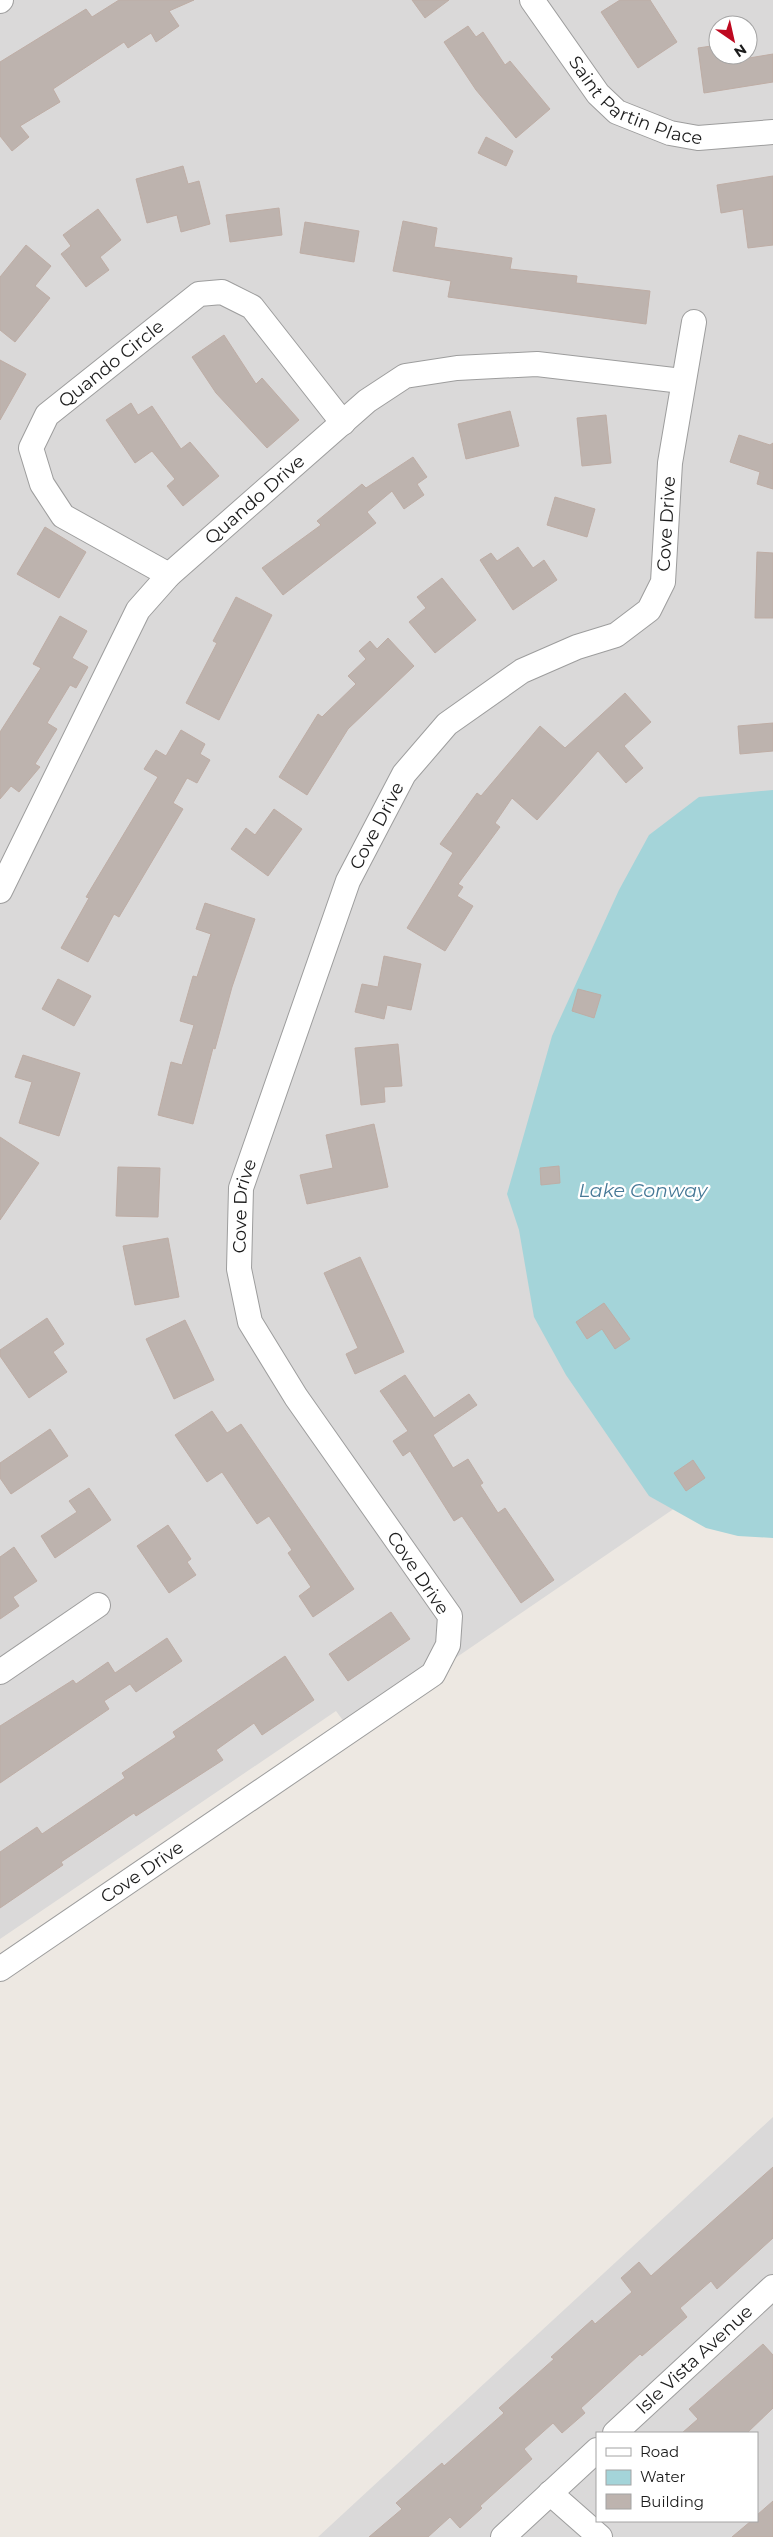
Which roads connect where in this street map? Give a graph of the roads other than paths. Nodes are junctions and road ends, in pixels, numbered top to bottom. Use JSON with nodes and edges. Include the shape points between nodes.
{"nodes":[{"id":1,"x":532,"y":0,"type":"edge"},
{"id":2,"x":773,"y":132,"type":"edge"},
{"id":3,"x":694,"y":322,"type":"dead end"},
{"id":4,"x":682,"y":381,"type":"junction"},
{"id":5,"x":343,"y":423,"type":"junction"},
{"id":6,"x":169,"y":575,"type":"junction"},
{"id":7,"x":2,"y":880,"type":"edge"},
{"id":8,"x":98,"y":1605,"type":"dead end"},
{"id":9,"x":0,"y":1672,"type":"edge"},
{"id":10,"x":0,"y":1969,"type":"edge"},
{"id":11,"x":773,"y":2287,"type":"edge"},
{"id":12,"x":616,"y":2432,"type":"edge"},
{"id":13,"x":596,"y":2451,"type":"edge"},
{"id":14,"x":550,"y":2493,"type":"junction"},
{"id":15,"x":503,"y":2537,"type":"edge"},
{"id":16,"x":600,"y":2537,"type":"edge"}],
"edges":[{"from":1,"to":2,"type":"street","name":"Saint Partin Place","via":[[598,94],[617,112],[670,134],[698,138]]},
{"from":3,"to":4,"type":"street","name":"Cove Drive"},
{"from":4,"to":5,"type":"street","name":"Quando Drive","via":[[537,364],[457,368],[405,376],[367,401]]},
{"from":4,"to":10,"type":"street","name":"Cove Drive","via":[[670,463],[663,582],[649,610],[616,635],[577,647],[522,671],[446,724],[404,774],[348,881],[241,1188],[239,1269],[250,1322],[296,1397],[450,1616],[448,1645],[433,1674]]},
{"from":5,"to":6,"type":"street","name":"Quando Drive"},
{"from":5,"to":6,"type":"street","name":"Quando Circle","via":[[252,307],[222,292],[199,294],[47,415],[31,448],[42,484],[63,516]]},
{"from":6,"to":7,"type":"street","name":"Quando Drive","via":[[138,610]]},
{"from":8,"to":9,"type":"street"},
{"from":11,"to":12,"type":"street","name":"Isle Vista Avenue"},
{"from":13,"to":14,"type":"street"},
{"from":14,"to":15,"type":"street"},
{"from":14,"to":16,"type":"street"}]}
